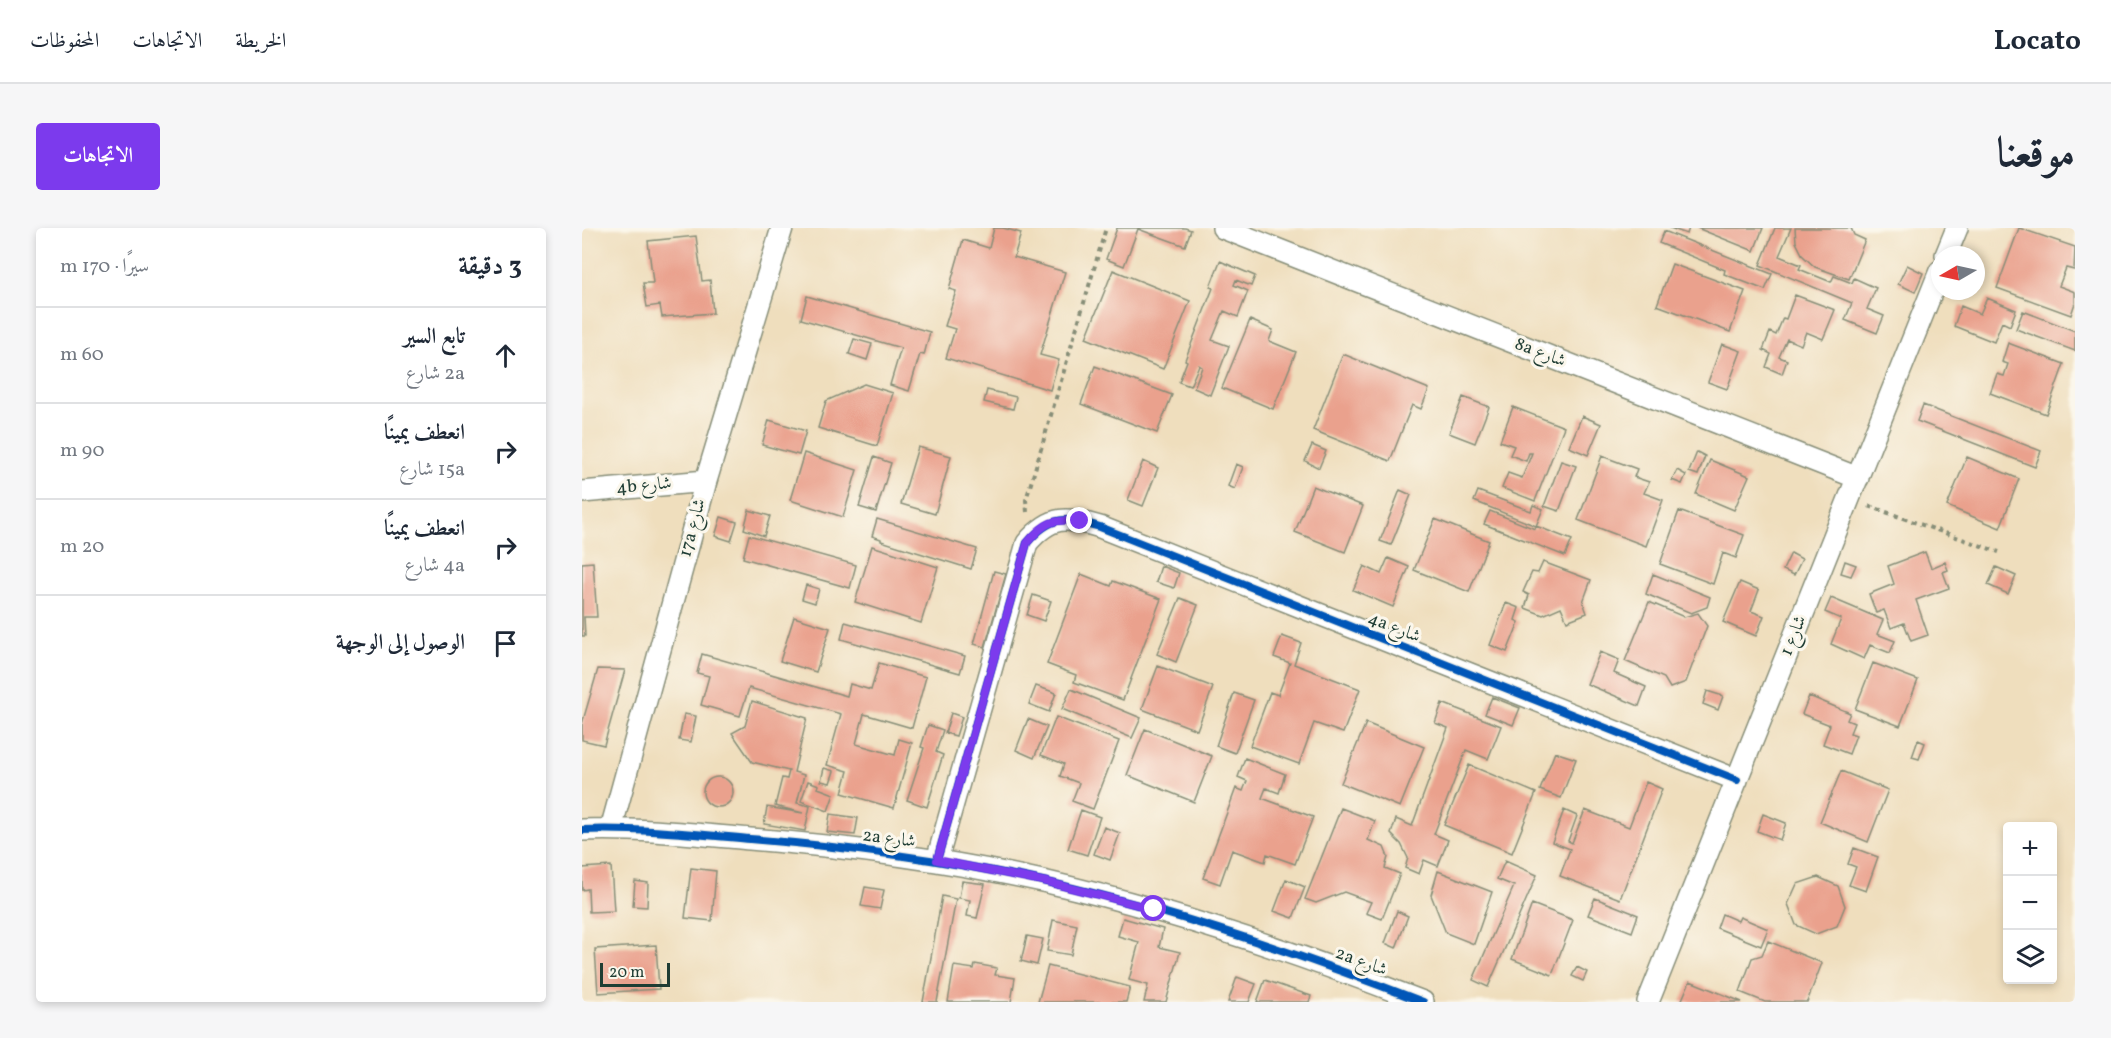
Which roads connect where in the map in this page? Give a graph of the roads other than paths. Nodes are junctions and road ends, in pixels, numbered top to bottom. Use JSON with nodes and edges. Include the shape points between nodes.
{"nodes":[{"id":1,"x":782,"y":228,"type":"edge"},
{"id":2,"x":1223,"y":228,"type":"edge"},
{"id":3,"x":1957,"y":228,"type":"edge"},
{"id":4,"x":1950,"y":246,"type":"edge"},
{"id":5,"x":1931,"y":294,"type":"edge"},
{"id":6,"x":1858,"y":478,"type":"junction"},
{"id":7,"x":706,"y":481,"type":"junction"},
{"id":8,"x":582,"y":492,"type":"edge"},
{"id":9,"x":1737,"y":780,"type":"junction"},
{"id":10,"x":610,"y":829,"type":"junction"},
{"id":11,"x":582,"y":830,"type":"edge"},
{"id":12,"x":937,"y":860,"type":"junction"},
{"id":13,"x":1423,"y":1002,"type":"edge"},
{"id":14,"x":1648,"y":1002,"type":"edge"}],
"edges":[{"from":1,"to":7,"type":"street","name":"17a شارع"},
{"from":2,"to":6,"type":"street","name":"8a شارع"},
{"from":3,"to":4,"type":"street"},
{"from":5,"to":6,"type":"street","name":"شارع 1"},
{"from":6,"to":9,"type":"street","name":"شارع 1"},
{"from":7,"to":8,"type":"street","name":"4b شارع"},
{"from":7,"to":10,"type":"street","name":"17a شارع"},
{"from":9,"to":12,"type":"street","name":"4a شارع","via":[[1100,527],[1058,520],[1039,528],[1027,543]]},
{"from":9,"to":14,"type":"street","name":"شارع 1"},
{"from":10,"to":11,"type":"street","name":"2a شارع"},
{"from":10,"to":12,"type":"street","name":"2a شارع","via":[[774,841]]},
{"from":12,"to":13,"type":"street","name":"2a شارع","via":[[1154,909],[1261,942]]}]}
